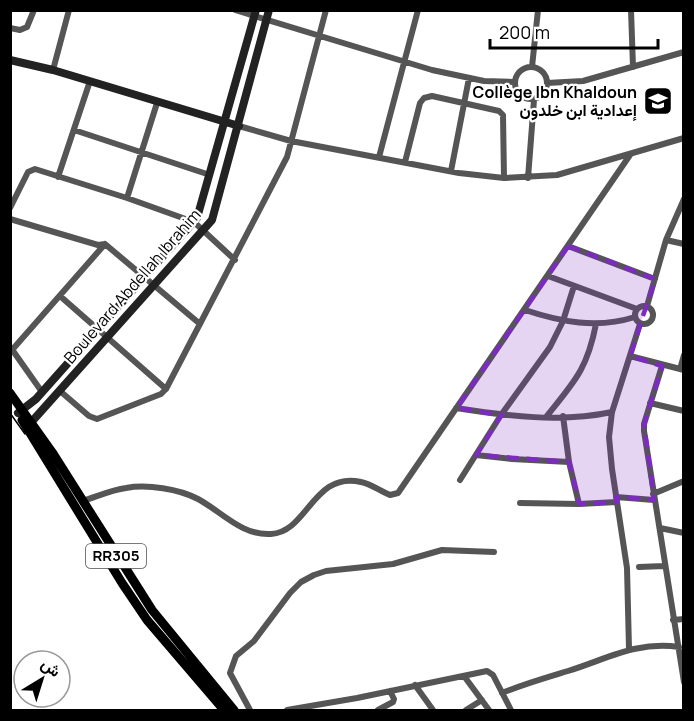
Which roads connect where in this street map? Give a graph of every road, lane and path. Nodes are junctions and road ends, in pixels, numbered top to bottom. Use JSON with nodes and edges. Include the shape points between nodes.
{"nodes":[{"id":1,"x":34,"y":10,"type":"edge"},
{"id":2,"x":69,"y":10,"type":"edge"},
{"id":3,"x":235,"y":10,"type":"edge"},
{"id":4,"x":269,"y":10,"type":"edge"},
{"id":5,"x":327,"y":10,"type":"edge"},
{"id":6,"x":418,"y":10,"type":"edge"},
{"id":7,"x":538,"y":10,"type":"edge"},
{"id":8,"x":631,"y":10,"type":"edge"},
{"id":9,"x":255,"y":14,"type":"edge"},
{"id":10,"x":267,"y":20,"type":"junction"},
{"id":11,"x":10,"y":28,"type":"edge"},
{"id":12,"x":319,"y":37,"type":"junction"},
{"id":13,"x":684,"y":52,"type":"edge"},
{"id":14,"x":10,"y":60,"type":"edge"},
{"id":15,"x":404,"y":62,"type":"junction"},
{"id":16,"x":633,"y":66,"type":"junction"},
{"id":17,"x":532,"y":67,"type":"junction"},
{"id":18,"x":53,"y":70,"type":"junction"},
{"id":19,"x":469,"y":78,"type":"junction"},
{"id":20,"x":90,"y":81,"type":"junction"},
{"id":21,"x":514,"y":82,"type":"junction"},
{"id":22,"x":547,"y":83,"type":"junction"},
{"id":23,"x":534,"y":100,"type":"junction"},
{"id":24,"x":157,"y":103,"type":"junction"},
{"id":25,"x":464,"y":104,"type":"junction"},
{"id":26,"x":224,"y":122,"type":"junction"},
{"id":27,"x":239,"y":126,"type":"junction"},
{"id":28,"x":74,"y":130,"type":"junction"},
{"id":29,"x":684,"y":138,"type":"edge"},
{"id":30,"x":291,"y":141,"type":"junction"},
{"id":31,"x":142,"y":153,"type":"junction"},
{"id":32,"x":630,"y":155,"type":"junction"},
{"id":33,"x":379,"y":157,"type":"junction"},
{"id":34,"x":405,"y":162,"type":"junction"},
{"id":35,"x":451,"y":171,"type":"junction"},
{"id":36,"x":210,"y":175,"type":"junction"},
{"id":37,"x":58,"y":177,"type":"junction"},
{"id":38,"x":504,"y":178,"type":"junction"},
{"id":39,"x":528,"y":178,"type":"junction"},
{"id":40,"x":127,"y":198,"type":"junction"},
{"id":41,"x":684,"y":199,"type":"edge"},
{"id":42,"x":10,"y":208,"type":"edge"},
{"id":43,"x":10,"y":219,"type":"edge"},
{"id":44,"x":194,"y":222,"type":"junction"},
{"id":45,"x":204,"y":230,"type":"junction"},
{"id":46,"x":666,"y":240,"type":"junction"},
{"id":47,"x":105,"y":244,"type":"junction"},
{"id":48,"x":684,"y":244,"type":"edge"},
{"id":49,"x":568,"y":246,"type":"junction"},
{"id":50,"x":235,"y":260,"type":"junction"},
{"id":51,"x":548,"y":276,"type":"junction"},
{"id":52,"x":144,"y":278,"type":"junction"},
{"id":53,"x":655,"y":279,"type":"junction"},
{"id":54,"x":154,"y":285,"type":"junction"},
{"id":55,"x":573,"y":286,"type":"junction"},
{"id":56,"x":60,"y":296,"type":"junction"},
{"id":57,"x":647,"y":306,"type":"junction"},
{"id":58,"x":637,"y":309,"type":"junction"},
{"id":59,"x":525,"y":310,"type":"junction"},
{"id":60,"x":635,"y":317,"type":"junction"},
{"id":61,"x":563,"y":321,"type":"junction"},
{"id":62,"x":201,"y":324,"type":"junction"},
{"id":63,"x":596,"y":324,"type":"junction"},
{"id":64,"x":640,"y":324,"type":"junction"},
{"id":65,"x":98,"y":329,"type":"junction"},
{"id":66,"x":107,"y":338,"type":"junction"},
{"id":67,"x":11,"y":349,"type":"edge"},
{"id":68,"x":630,"y":356,"type":"junction"},
{"id":69,"x":684,"y":356,"type":"edge"},
{"id":70,"x":662,"y":366,"type":"junction"},
{"id":71,"x":682,"y":370,"type":"edge"},
{"id":72,"x":166,"y":389,"type":"junction"},
{"id":73,"x":60,"y":391,"type":"junction"},
{"id":74,"x":42,"y":392,"type":"junction"},
{"id":75,"x":10,"y":393,"type":"edge"},
{"id":76,"x":10,"y":403,"type":"edge"},
{"id":77,"x":650,"y":403,"type":"junction"},
{"id":78,"x":456,"y":408,"type":"junction"},
{"id":79,"x":684,"y":411,"type":"edge"},
{"id":80,"x":20,"y":412,"type":"junction"},
{"id":81,"x":612,"y":412,"type":"junction"},
{"id":82,"x":501,"y":415,"type":"junction"},
{"id":83,"x":563,"y":416,"type":"junction"},
{"id":84,"x":546,"y":417,"type":"junction"},
{"id":85,"x":29,"y":425,"type":"junction"},
{"id":86,"x":476,"y":455,"type":"junction"},
{"id":87,"x":569,"y":462,"type":"junction"},
{"id":88,"x":460,"y":480,"type":"dead end"},
{"id":89,"x":684,"y":481,"type":"edge"},
{"id":90,"x":653,"y":497,"type":"junction"},
{"id":91,"x":617,"y":500,"type":"junction"},
{"id":92,"x":82,"y":501,"type":"junction"},
{"id":93,"x":520,"y":503,"type":"dead end"},
{"id":94,"x":579,"y":504,"type":"junction"},
{"id":95,"x":660,"y":528,"type":"junction"},
{"id":96,"x":684,"y":533,"type":"edge"},
{"id":97,"x":494,"y":552,"type":"dead end"},
{"id":98,"x":664,"y":566,"type":"junction"},
{"id":99,"x":639,"y":567,"type":"dead end"},
{"id":100,"x":684,"y":619,"type":"edge"},
{"id":101,"x":673,"y":620,"type":"junction"},
{"id":102,"x":679,"y":647,"type":"junction"},
{"id":103,"x":629,"y":649,"type":"junction"},
{"id":104,"x":464,"y":676,"type":"junction"},
{"id":105,"x":684,"y":682,"type":"edge"},
{"id":106,"x":416,"y":685,"type":"junction"},
{"id":107,"x":390,"y":691,"type":"junction"},
{"id":108,"x":502,"y":693,"type":"junction"},
{"id":109,"x":482,"y":700,"type":"junction"},
{"id":110,"x":313,"y":709,"type":"edge"},
{"id":111,"x":431,"y":710,"type":"edge"},
{"id":112,"x":224,"y":711,"type":"edge"},
{"id":113,"x":234,"y":711,"type":"edge"},
{"id":114,"x":250,"y":711,"type":"edge"},
{"id":115,"x":287,"y":711,"type":"edge"},
{"id":116,"x":378,"y":711,"type":"edge"},
{"id":117,"x":466,"y":711,"type":"edge"},
{"id":118,"x":489,"y":711,"type":"edge"},
{"id":119,"x":511,"y":711,"type":"edge"}],
"edges":[{"from":1,"to":11,"type":"street","via":[[27,27]]},
{"from":2,"to":18,"type":"street"},
{"from":3,"to":9,"type":"street"},
{"from":4,"to":10,"type":"street","name":"Boulevard Abdellah Ibrahim"},
{"from":5,"to":12,"type":"street"},
{"from":6,"to":15,"type":"street"},
{"from":7,"to":17,"type":"street"},
{"from":8,"to":16,"type":"street"},
{"from":9,"to":10,"type":"street"},
{"from":9,"to":26,"type":"street","name":"Boulevard Abdellah Ibrahim"},
{"from":10,"to":12,"type":"street"},
{"from":10,"to":27,"type":"street","name":"Boulevard Abdellah Ibrahim"},
{"from":12,"to":15,"type":"street"},
{"from":12,"to":30,"type":"street"},
{"from":13,"to":16,"type":"street"},
{"from":14,"to":18,"type":"street"},
{"from":15,"to":19,"type":"street"},
{"from":15,"to":33,"type":"street"},
{"from":16,"to":22,"type":"street","via":[[583,81]]},
{"from":17,"to":21,"type":"street","via":[[520,71]]},
{"from":17,"to":22,"type":"street","via":[[542,72]]},
{"from":18,"to":20,"type":"street"},
{"from":19,"to":21,"type":"street"},
{"from":19,"to":25,"type":"street"},
{"from":20,"to":24,"type":"street"},
{"from":20,"to":28,"type":"street"},
{"from":21,"to":23,"type":"street","via":[[519,95]]},
{"from":22,"to":23,"type":"street","via":[[546,90]]},
{"from":23,"to":39,"type":"street"},
{"from":24,"to":26,"type":"street"},
{"from":24,"to":31,"type":"street"},
{"from":25,"to":34,"type":"street","via":[[432,96],[424,98]]},
{"from":25,"to":35,"type":"street"},
{"from":25,"to":38,"type":"street","via":[[503,115]]},
{"from":26,"to":27,"type":"street"},
{"from":26,"to":36,"type":"street","name":"Boulevard Abdellah Ibrahim"},
{"from":27,"to":30,"type":"street"},
{"from":27,"to":45,"type":"street","name":"Boulevard Abdellah Ibrahim","via":[[212,220]]},
{"from":28,"to":31,"type":"street"},
{"from":28,"to":37,"type":"street"},
{"from":29,"to":32,"type":"street"},
{"from":30,"to":33,"type":"street"},
{"from":30,"to":50,"type":"street","via":[[279,176]]},
{"from":31,"to":36,"type":"street"},
{"from":31,"to":40,"type":"street"},
{"from":32,"to":39,"type":"street","via":[[557,175]]},
{"from":32,"to":49,"type":"street"},
{"from":33,"to":34,"type":"street"},
{"from":34,"to":35,"type":"street"},
{"from":35,"to":38,"type":"street"},
{"from":36,"to":44,"type":"street","name":"Boulevard Abdellah Ibrahim"},
{"from":37,"to":40,"type":"street"},
{"from":37,"to":42,"type":"street","via":[[35,168],[28,172]]},
{"from":38,"to":39,"type":"street"},
{"from":40,"to":44,"type":"street"},
{"from":41,"to":46,"type":"street"},
{"from":43,"to":47,"type":"street"},
{"from":44,"to":45,"type":"street"},
{"from":44,"to":52,"type":"street","name":"Boulevard Abdellah Ibrahim"},
{"from":45,"to":50,"type":"street"},
{"from":45,"to":54,"type":"street","name":"Boulevard Abdellah Ibrahim"},
{"from":46,"to":48,"type":"street"},
{"from":46,"to":53,"type":"street"},
{"from":47,"to":52,"type":"street"},
{"from":47,"to":56,"type":"street"},
{"from":49,"to":51,"type":"street"},
{"from":49,"to":53,"type":"street"},
{"from":50,"to":62,"type":"street"},
{"from":51,"to":55,"type":"street"},
{"from":51,"to":59,"type":"street"},
{"from":52,"to":54,"type":"street"},
{"from":52,"to":65,"type":"street","name":"Boulevard Abdellah Ibrahim"},
{"from":53,"to":57,"type":"street"},
{"from":54,"to":62,"type":"street"},
{"from":54,"to":66,"type":"street","name":"Boulevard Abdellah Ibrahim"},
{"from":55,"to":58,"type":"street"},
{"from":55,"to":61,"type":"street"},
{"from":56,"to":65,"type":"street"},
{"from":56,"to":67,"type":"street"},
{"from":57,"to":58,"type":"street"},
{"from":57,"to":64,"type":"street","via":[[652,318]]},
{"from":58,"to":60,"type":"street"},
{"from":59,"to":61,"type":"street"},
{"from":59,"to":78,"type":"street"},
{"from":60,"to":63,"type":"street"},
{"from":60,"to":64,"type":"street"},
{"from":61,"to":63,"type":"street"},
{"from":61,"to":82,"type":"street","via":[[550,347]]},
{"from":62,"to":72,"type":"street"},
{"from":63,"to":84,"type":"street","via":[[585,365]]},
{"from":64,"to":68,"type":"street"},
{"from":65,"to":66,"type":"street"},
{"from":65,"to":74,"type":"street","name":"Boulevard Abdellah Ibrahim"},
{"from":66,"to":72,"type":"street"},
{"from":66,"to":73,"type":"street","name":"Boulevard Abdellah Ibrahim"},
{"from":67,"to":74,"type":"street"},
{"from":68,"to":70,"type":"street"},
{"from":68,"to":81,"type":"street"},
{"from":69,"to":71,"type":"street"},
{"from":70,"to":71,"type":"street"},
{"from":70,"to":77,"type":"street"},
{"from":72,"to":73,"type":"street","via":[[97,419]]},
{"from":73,"to":85,"type":"street","name":"Boulevard Abdellah Ibrahim"},
{"from":74,"to":80,"type":"street","name":"Boulevard Abdellah Ibrahim"},
{"from":75,"to":80,"type":"main road","number":"RR305"},
{"from":76,"to":80,"type":"main road","number":"RR305"},
{"from":77,"to":79,"type":"street"},
{"from":77,"to":90,"type":"street","via":[[644,431]]},
{"from":78,"to":82,"type":"street"},
{"from":78,"to":92,"type":"street","via":[[398,493],[390,495],[364,483],[339,482],[314,498],[288,528],[271,534],[249,531],[197,499],[152,488],[126,488]]},
{"from":80,"to":85,"type":"main road","number":"RR305"},
{"from":81,"to":83,"type":"street"},
{"from":81,"to":91,"type":"street","via":[[609,437]]},
{"from":82,"to":84,"type":"street"},
{"from":82,"to":86,"type":"street"},
{"from":83,"to":84,"type":"street"},
{"from":83,"to":87,"type":"street"},
{"from":85,"to":92,"type":"main road","number":"RR305"},
{"from":85,"to":112,"type":"main road","number":"RR305","via":[[147,620]]},
{"from":86,"to":87,"type":"street"},
{"from":86,"to":88,"type":"street"},
{"from":87,"to":94,"type":"street"},
{"from":89,"to":90,"type":"street"},
{"from":90,"to":91,"type":"street"},
{"from":90,"to":95,"type":"street"},
{"from":91,"to":94,"type":"street"},
{"from":91,"to":103,"type":"street","via":[[627,568]]},
{"from":92,"to":113,"type":"main road","number":"RR305","via":[[152,610]]},
{"from":93,"to":94,"type":"street"},
{"from":95,"to":96,"type":"street"},
{"from":95,"to":98,"type":"street"},
{"from":97,"to":114,"type":"street","via":[[442,550],[393,564],[326,571],[301,582],[234,660],[230,673]]},
{"from":98,"to":99,"type":"street"},
{"from":98,"to":101,"type":"street"},
{"from":100,"to":101,"type":"street"},
{"from":101,"to":102,"type":"street"},
{"from":102,"to":103,"type":"street","via":[[649,645]]},
{"from":102,"to":105,"type":"street"},
{"from":103,"to":108,"type":"street"},
{"from":104,"to":106,"type":"street"},
{"from":104,"to":108,"type":"street","via":[[487,670]]},
{"from":104,"to":109,"type":"street"},
{"from":106,"to":107,"type":"street"},
{"from":106,"to":111,"type":"street"},
{"from":107,"to":110,"type":"street"},
{"from":107,"to":116,"type":"street","via":[[393,702]]},
{"from":108,"to":119,"type":"street"},
{"from":109,"to":117,"type":"street"},
{"from":109,"to":118,"type":"street"},
{"from":110,"to":115,"type":"street"}]}
